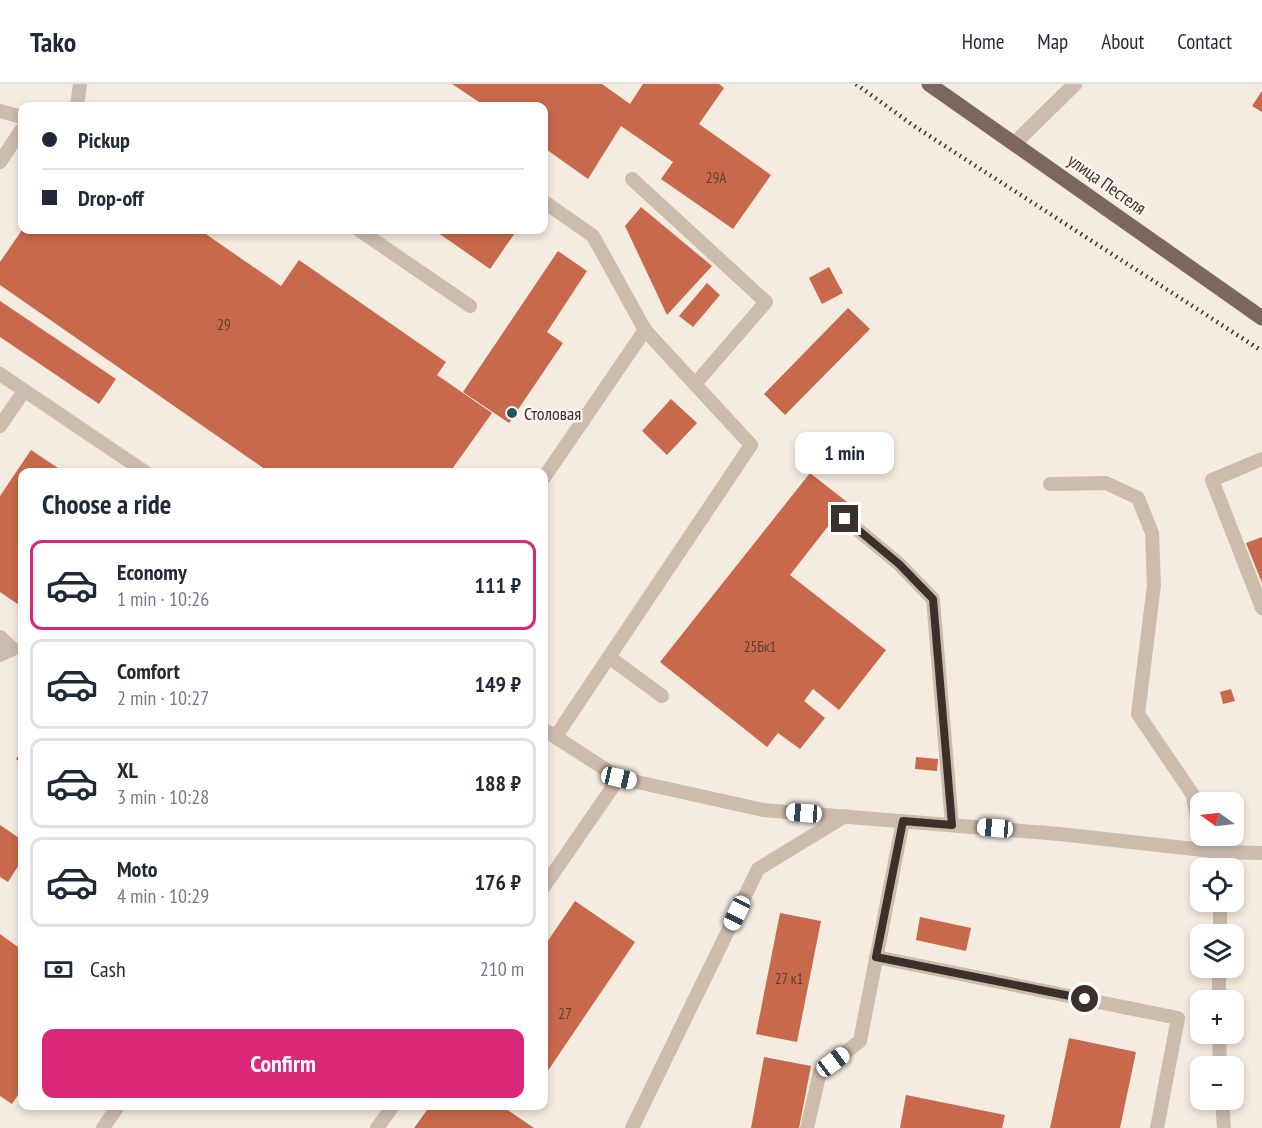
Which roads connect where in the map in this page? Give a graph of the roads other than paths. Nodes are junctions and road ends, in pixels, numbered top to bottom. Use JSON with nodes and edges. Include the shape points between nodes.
{"nodes":[{"id":1,"x":80,"y":84,"type":"edge"},
{"id":2,"x":929,"y":84,"type":"edge"},
{"id":3,"x":1075,"y":84,"type":"edge"},
{"id":4,"x":78,"y":102,"type":"edge"},
{"id":5,"x":0,"y":111,"type":"edge"},
{"id":6,"x":18,"y":116,"type":"edge"},
{"id":7,"x":18,"y":135,"type":"edge"},
{"id":8,"x":1015,"y":143,"type":"junction"},
{"id":9,"x":0,"y":162,"type":"edge"},
{"id":10,"x":632,"y":179,"type":"dead end"},
{"id":11,"x":548,"y":204,"type":"edge"},
{"id":12,"x":365,"y":234,"type":"edge"},
{"id":13,"x":470,"y":306,"type":"dead end"},
{"id":14,"x":1262,"y":318,"type":"edge"},
{"id":15,"x":645,"y":330,"type":"junction"},
{"id":16,"x":0,"y":374,"type":"edge"},
{"id":17,"x":696,"y":384,"type":"junction"},
{"id":18,"x":24,"y":391,"type":"junction"},
{"id":19,"x":0,"y":426,"type":"edge"},
{"id":20,"x":1262,"y":459,"type":"edge"},
{"id":21,"x":139,"y":468,"type":"edge"},
{"id":22,"x":548,"y":472,"type":"edge"},
{"id":23,"x":1050,"y":484,"type":"dead end"},
{"id":24,"x":845,"y":519,"type":"dead end"},
{"id":25,"x":1262,"y":608,"type":"edge"},
{"id":26,"x":0,"y":638,"type":"edge"},
{"id":27,"x":12,"y":653,"type":"edge"},
{"id":28,"x":609,"y":657,"type":"junction"},
{"id":29,"x":663,"y":696,"type":"dead end"},
{"id":30,"x":548,"y":732,"type":"edge"},
{"id":31,"x":556,"y":736,"type":"junction"},
{"id":32,"x":619,"y":778,"type":"junction"},
{"id":33,"x":845,"y":816,"type":"junction"},
{"id":34,"x":903,"y":821,"type":"junction"},
{"id":35,"x":952,"y":825,"type":"junction"},
{"id":36,"x":1202,"y":849,"type":"junction"},
{"id":37,"x":1221,"y":852,"type":"junction"},
{"id":38,"x":1262,"y":853,"type":"edge"},
{"id":39,"x":1221,"y":858,"type":"edge"},
{"id":40,"x":548,"y":881,"type":"edge"},
{"id":41,"x":876,"y":957,"type":"junction"},
{"id":42,"x":115,"y":1110,"type":"edge"},
{"id":43,"x":390,"y":1110,"type":"edge"},
{"id":44,"x":1223,"y":1110,"type":"edge"},
{"id":45,"x":103,"y":1128,"type":"edge"},
{"id":46,"x":377,"y":1128,"type":"edge"},
{"id":47,"x":632,"y":1128,"type":"edge"},
{"id":48,"x":807,"y":1128,"type":"edge"},
{"id":49,"x":1157,"y":1128,"type":"edge"},
{"id":50,"x":1224,"y":1128,"type":"edge"}],
"edges":[{"from":1,"to":4,"type":"lane"},
{"from":2,"to":8,"type":"main road","name":"улица Пестеля"},
{"from":3,"to":8,"type":"street"},
{"from":5,"to":6,"type":"lane"},
{"from":7,"to":9,"type":"lane"},
{"from":8,"to":14,"type":"main road","name":"улица Пестеля"},
{"from":10,"to":17,"type":"lane","via":[[766,302]]},
{"from":11,"to":15,"type":"lane","via":[[593,236]]},
{"from":12,"to":13,"type":"lane"},
{"from":15,"to":17,"type":"lane"},
{"from":15,"to":22,"type":"lane"},
{"from":16,"to":18,"type":"lane"},
{"from":17,"to":28,"type":"lane","via":[[751,445]]},
{"from":18,"to":19,"type":"lane"},
{"from":18,"to":21,"type":"lane"},
{"from":20,"to":25,"type":"lane","via":[[1212,480]]},
{"from":23,"to":36,"type":"lane","via":[[1106,483],[1138,498],[1152,533],[1154,585],[1138,714],[1193,795]]},
{"from":24,"to":35,"type":"lane","via":[[899,564],[933,599]]},
{"from":26,"to":27,"type":"lane"},
{"from":28,"to":29,"type":"lane"},
{"from":28,"to":31,"type":"lane"},
{"from":30,"to":31,"type":"lane"},
{"from":31,"to":32,"type":"lane"},
{"from":32,"to":33,"type":"lane","via":[[763,810]]},
{"from":32,"to":40,"type":"lane"},
{"from":33,"to":34,"type":"lane"},
{"from":33,"to":47,"type":"lane","via":[[758,869]]},
{"from":34,"to":35,"type":"lane"},
{"from":34,"to":41,"type":"lane"},
{"from":35,"to":36,"type":"lane"},
{"from":36,"to":37,"type":"lane"},
{"from":37,"to":38,"type":"lane"},
{"from":37,"to":39,"type":"lane"},
{"from":41,"to":48,"type":"lane","via":[[860,1041],[820,1072]]},
{"from":41,"to":49,"type":"lane","via":[[1178,1018]]},
{"from":42,"to":45,"type":"lane"},
{"from":43,"to":46,"type":"lane"},
{"from":44,"to":50,"type":"lane"}]}
